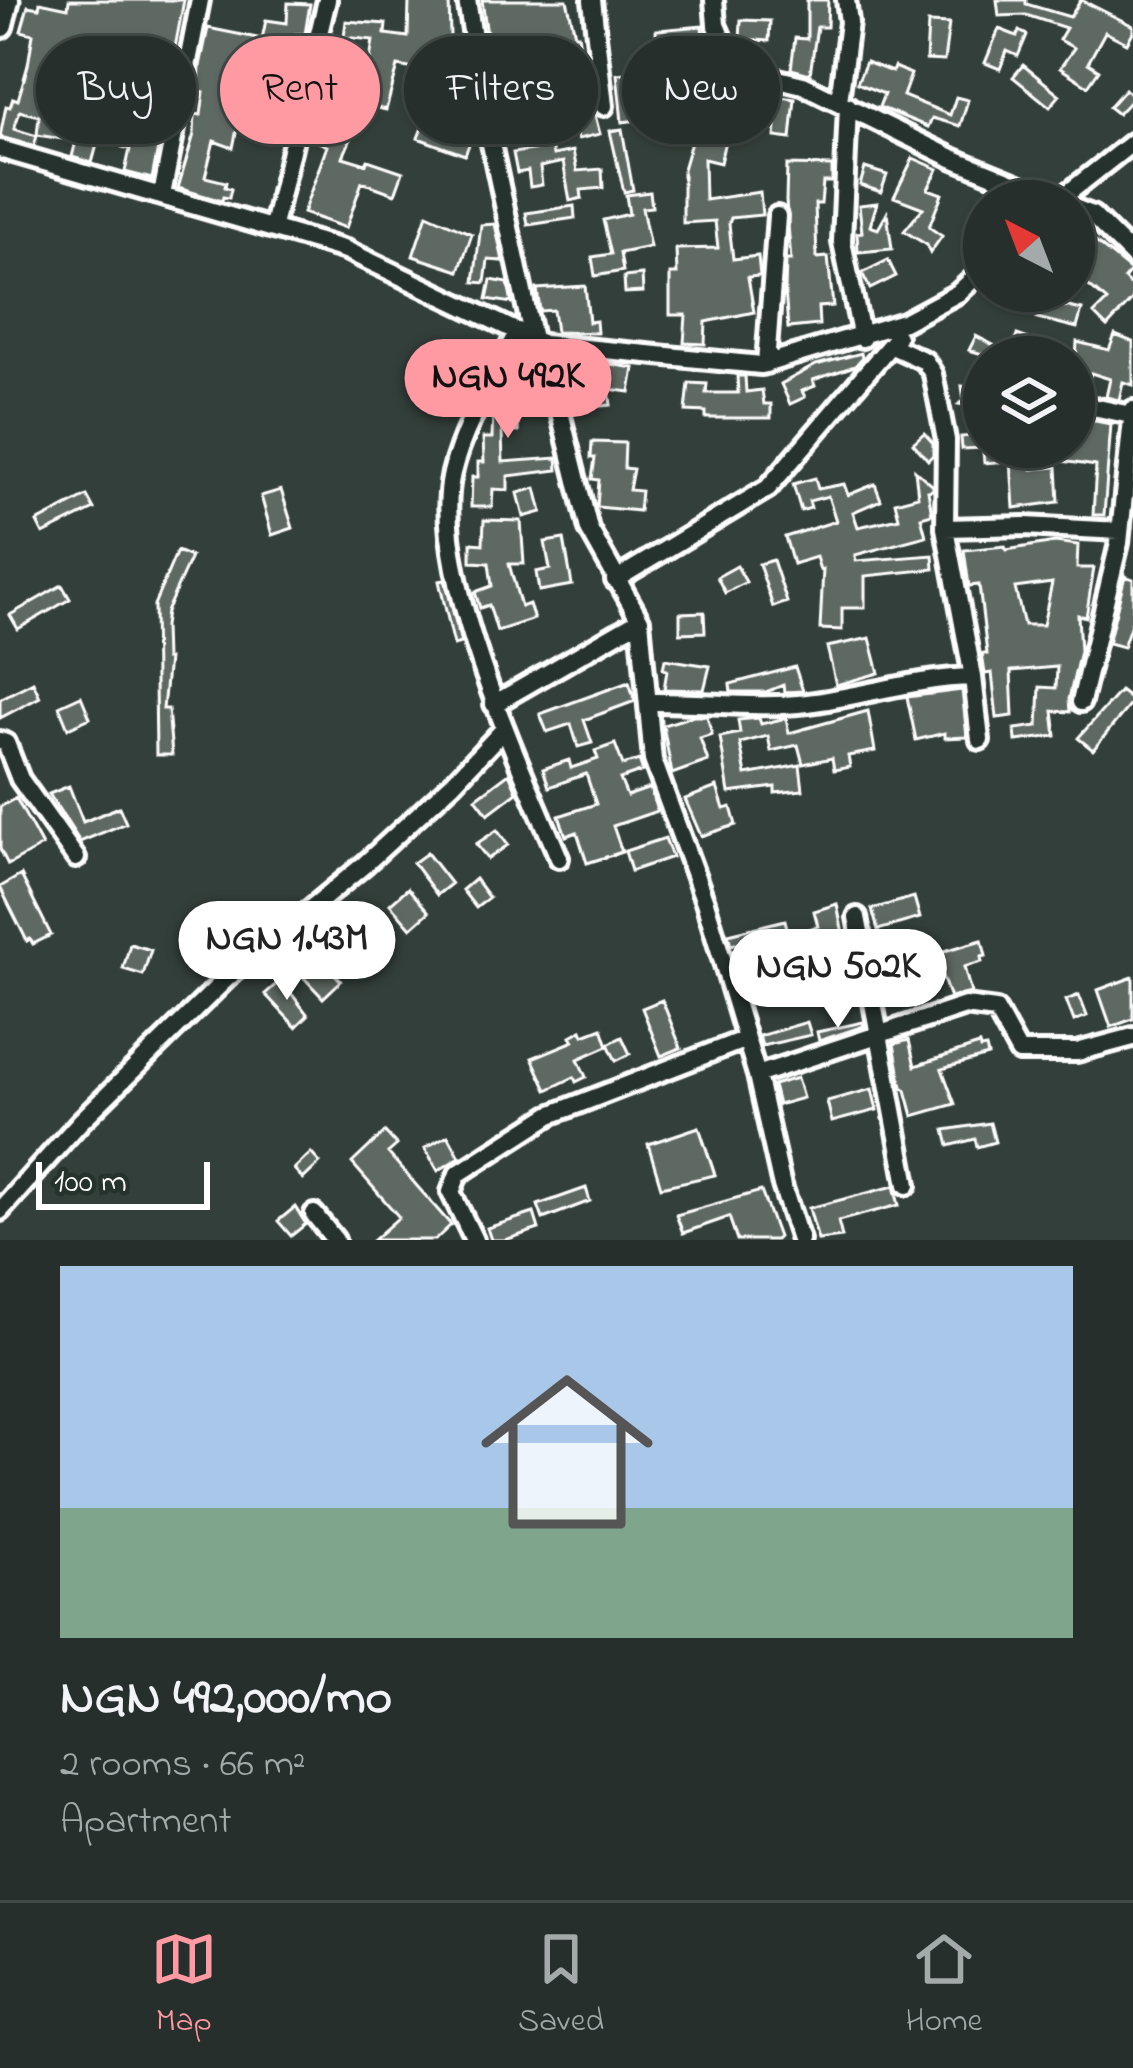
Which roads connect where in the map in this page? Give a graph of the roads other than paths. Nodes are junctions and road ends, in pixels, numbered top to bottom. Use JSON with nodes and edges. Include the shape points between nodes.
{"nodes":[{"id":1,"x":6,"y":0,"type":"edge"},
{"id":2,"x":200,"y":0,"type":"edge"},
{"id":3,"x":327,"y":0,"type":"edge"},
{"id":4,"x":467,"y":0,"type":"edge"},
{"id":5,"x":592,"y":0,"type":"edge"},
{"id":6,"x":714,"y":0,"type":"edge"},
{"id":7,"x":846,"y":0,"type":"edge"},
{"id":8,"x":0,"y":25,"type":"edge"},
{"id":9,"x":843,"y":104,"type":"junction"},
{"id":10,"x":604,"y":106,"type":"dead end"},
{"id":11,"x":1133,"y":142,"type":"edge"},
{"id":12,"x":0,"y":149,"type":"edge"},
{"id":13,"x":1006,"y":180,"type":"edge"},
{"id":14,"x":1085,"y":180,"type":"edge"},
{"id":15,"x":162,"y":195,"type":"junction"},
{"id":16,"x":777,"y":216,"type":"dead end"},
{"id":17,"x":1095,"y":218,"type":"edge"},
{"id":18,"x":273,"y":226,"type":"junction"},
{"id":19,"x":1133,"y":256,"type":"edge"},
{"id":20,"x":963,"y":288,"type":"edge"},
{"id":21,"x":904,"y":322,"type":"junction"},
{"id":22,"x":532,"y":338,"type":"junction"},
{"id":23,"x":862,"y":338,"type":"junction"},
{"id":24,"x":892,"y":346,"type":"junction"},
{"id":25,"x":766,"y":364,"type":"junction"},
{"id":26,"x":1095,"y":406,"type":"edge"},
{"id":27,"x":1132,"y":412,"type":"edge"},
{"id":28,"x":945,"y":528,"type":"junction"},
{"id":29,"x":1120,"y":530,"type":"junction"},
{"id":30,"x":615,"y":580,"type":"junction"},
{"id":31,"x":640,"y":620,"type":"junction"},
{"id":32,"x":973,"y":676,"type":"junction"},
{"id":33,"x":1081,"y":701,"type":"dead end"},
{"id":34,"x":650,"y":702,"type":"junction"},
{"id":35,"x":494,"y":704,"type":"junction"},
{"id":36,"x":505,"y":729,"type":"junction"},
{"id":37,"x":980,"y":740,"type":"dead end"},
{"id":38,"x":0,"y":741,"type":"edge"},
{"id":39,"x":76,"y":858,"type":"dead end"},
{"id":40,"x":559,"y":858,"type":"dead end"},
{"id":41,"x":857,"y":917,"type":"dead end"},
{"id":42,"x":1133,"y":1037,"type":"edge"},
{"id":43,"x":877,"y":1038,"type":"junction"},
{"id":44,"x":746,"y":1039,"type":"junction"},
{"id":45,"x":757,"y":1075,"type":"junction"},
{"id":46,"x":907,"y":1185,"type":"dead end"},
{"id":47,"x":0,"y":1211,"type":"edge"},
{"id":48,"x":314,"y":1214,"type":"dead end"},
{"id":49,"x":335,"y":1240,"type":"edge"},
{"id":50,"x":474,"y":1240,"type":"edge"},
{"id":51,"x":800,"y":1240,"type":"edge"}],
"edges":[{"from":1,"to":8,"type":"highway"},
{"from":2,"to":15,"type":"street"},
{"from":3,"to":18,"type":"street"},
{"from":4,"to":22,"type":"street"},
{"from":5,"to":10,"type":"street"},
{"from":6,"to":9,"type":"street","via":[[726,48],[742,64]]},
{"from":7,"to":9,"type":"street"},
{"from":9,"to":13,"type":"street"},
{"from":9,"to":23,"type":"street","via":[[842,242]]},
{"from":11,"to":14,"type":"street"},
{"from":12,"to":15,"type":"street"},
{"from":15,"to":18,"type":"street"},
{"from":16,"to":25,"type":"street"},
{"from":17,"to":19,"type":"street"},
{"from":18,"to":22,"type":"street","via":[[346,250]]},
{"from":20,"to":21,"type":"street"},
{"from":21,"to":23,"type":"street"},
{"from":21,"to":24,"type":"street"},
{"from":22,"to":25,"type":"street"},
{"from":22,"to":30,"type":"street","via":[[589,529]]},
{"from":22,"to":35,"type":"street","via":[[469,427],[452,474],[447,525]]},
{"from":23,"to":25,"type":"street"},
{"from":24,"to":28,"type":"street","via":[[925,361],[933,374],[946,440]]},
{"from":24,"to":30,"type":"street","via":[[767,488]]},
{"from":26,"to":27,"type":"street"},
{"from":27,"to":29,"type":"street"},
{"from":28,"to":29,"type":"street"},
{"from":28,"to":32,"type":"street"},
{"from":29,"to":33,"type":"street"},
{"from":30,"to":31,"type":"street"},
{"from":31,"to":34,"type":"street"},
{"from":31,"to":35,"type":"street"},
{"from":32,"to":34,"type":"street","via":[[929,677],[813,703]]},
{"from":32,"to":37,"type":"street"},
{"from":34,"to":44,"type":"street","via":[[653,760]]},
{"from":35,"to":36,"type":"street"},
{"from":36,"to":40,"type":"street"},
{"from":36,"to":47,"type":"street","via":[[364,864],[227,978]]},
{"from":38,"to":39,"type":"street"},
{"from":41,"to":43,"type":"street"},
{"from":42,"to":43,"type":"street","via":[[1077,1052],[1019,1052],[996,1010],[965,1006]]},
{"from":43,"to":45,"type":"street"},
{"from":43,"to":46,"type":"street"},
{"from":44,"to":45,"type":"street"},
{"from":44,"to":50,"type":"street","via":[[550,1115],[458,1174],[451,1192]]},
{"from":45,"to":51,"type":"street"},
{"from":48,"to":49,"type":"street"}]}
